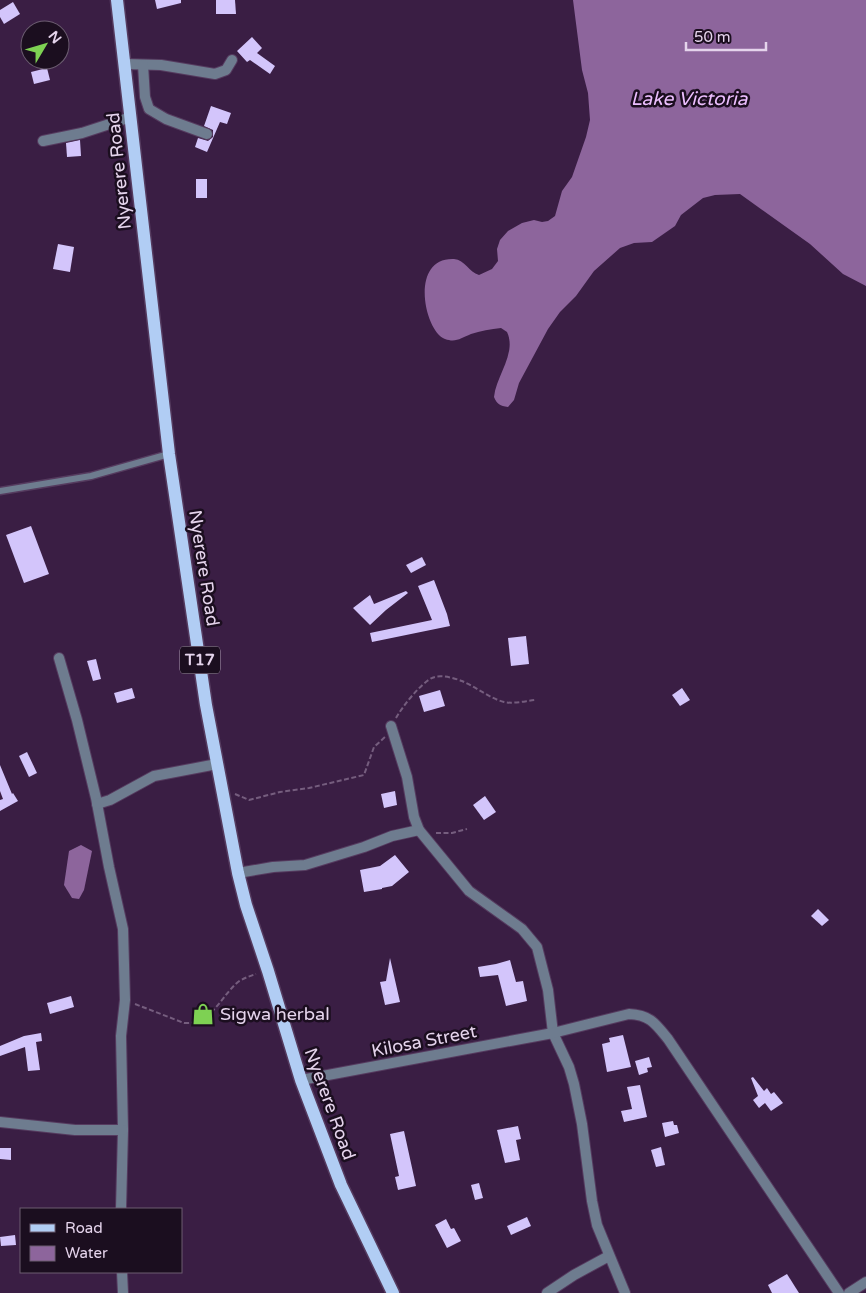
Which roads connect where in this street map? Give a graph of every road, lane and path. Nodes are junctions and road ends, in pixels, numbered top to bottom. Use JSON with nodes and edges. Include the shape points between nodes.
{"nodes":[{"id":1,"x":117,"y":0,"type":"edge"},
{"id":2,"x":232,"y":60,"type":"dead end"},
{"id":3,"x":125,"y":64,"type":"junction"},
{"id":4,"x":143,"y":65,"type":"junction"},
{"id":5,"x":131,"y":117,"type":"junction"},
{"id":6,"x":207,"y":134,"type":"dead end"},
{"id":7,"x":43,"y":141,"type":"dead end"},
{"id":8,"x":169,"y":454,"type":"junction"},
{"id":9,"x":0,"y":491,"type":"edge"},
{"id":10,"x":59,"y":658,"type":"dead end"},
{"id":11,"x":535,"y":700,"type":"dead end"},
{"id":12,"x":391,"y":726,"type":"junction"},
{"id":13,"x":217,"y":764,"type":"junction"},
{"id":14,"x":222,"y":787,"type":"junction"},
{"id":15,"x":97,"y":804,"type":"junction"},
{"id":16,"x":467,"y":829,"type":"dead end"},
{"id":17,"x":419,"y":830,"type":"junction"},
{"id":18,"x":238,"y":874,"type":"junction"},
{"id":19,"x":268,"y":971,"type":"junction"},
{"id":20,"x":125,"y":1000,"type":"junction"},
{"id":21,"x":553,"y":1033,"type":"junction"},
{"id":22,"x":301,"y":1080,"type":"junction"},
{"id":23,"x":0,"y":1122,"type":"edge"},
{"id":24,"x":123,"y":1130,"type":"junction"},
{"id":25,"x":121,"y":1208,"type":"edge"},
{"id":26,"x":609,"y":1256,"type":"junction"},
{"id":27,"x":122,"y":1273,"type":"edge"},
{"id":28,"x":866,"y":1282,"type":"edge"},
{"id":29,"x":123,"y":1293,"type":"edge"},
{"id":30,"x":394,"y":1293,"type":"edge"},
{"id":31,"x":547,"y":1293,"type":"edge"},
{"id":32,"x":625,"y":1293,"type":"edge"},
{"id":33,"x":839,"y":1293,"type":"edge"},
{"id":34,"x":849,"y":1293,"type":"edge"}],
"edges":[{"from":1,"to":3,"type":"main road","name":"Nyerere Road","number":"T17"},
{"from":2,"to":4,"type":"street","via":[[226,70],[215,74]]},
{"from":3,"to":4,"type":"street"},
{"from":3,"to":5,"type":"main road","name":"Nyerere Road","number":"T17"},
{"from":4,"to":6,"type":"street","via":[[149,109]]},
{"from":5,"to":7,"type":"street","via":[[82,133]]},
{"from":5,"to":8,"type":"main road","name":"Nyerere Road","number":"T17"},
{"from":8,"to":9,"type":"lane","via":[[91,476]]},
{"from":8,"to":13,"type":"main road","name":"Nyerere Road","number":"T17"},
{"from":10,"to":15,"type":"street"},
{"from":11,"to":12,"type":"path","via":[[503,702],[462,681],[440,676],[431,678],[419,689]]},
{"from":12,"to":14,"type":"path","via":[[374,747],[364,775],[249,800]]},
{"from":12,"to":17,"type":"street"},
{"from":13,"to":14,"type":"main road","name":"Nyerere Road","number":"T17"},
{"from":13,"to":15,"type":"street","via":[[154,776]]},
{"from":14,"to":18,"type":"main road","name":"Nyerere Road","number":"T17"},
{"from":15,"to":20,"type":"street","via":[[123,929]]},
{"from":16,"to":17,"type":"path","via":[[452,833]]},
{"from":17,"to":18,"type":"street","via":[[305,864]]},
{"from":17,"to":21,"type":"street","via":[[469,891],[522,929],[537,947],[548,990]]},
{"from":18,"to":19,"type":"main road","name":"Nyerere Road","number":"T17"},
{"from":19,"to":20,"type":"path","via":[[239,982],[216,1007],[191,1023]]},
{"from":19,"to":22,"type":"main road","name":"Nyerere Road","number":"T17"},
{"from":20,"to":24,"type":"street","via":[[121,1036]]},
{"from":21,"to":22,"type":"street","name":"Kilosa Street"},
{"from":21,"to":26,"type":"street","via":[[574,1084],[592,1201]]},
{"from":21,"to":33,"type":"street","name":"Kilosa Street","via":[[629,1014],[653,1020]]},
{"from":22,"to":30,"type":"main road","name":"Nyerere Road","number":"T17","via":[[341,1185]]},
{"from":23,"to":24,"type":"street","via":[[75,1130]]},
{"from":24,"to":25,"type":"street"},
{"from":26,"to":31,"type":"street"},
{"from":26,"to":32,"type":"street"},
{"from":27,"to":29,"type":"street"},
{"from":28,"to":34,"type":"street"}]}
